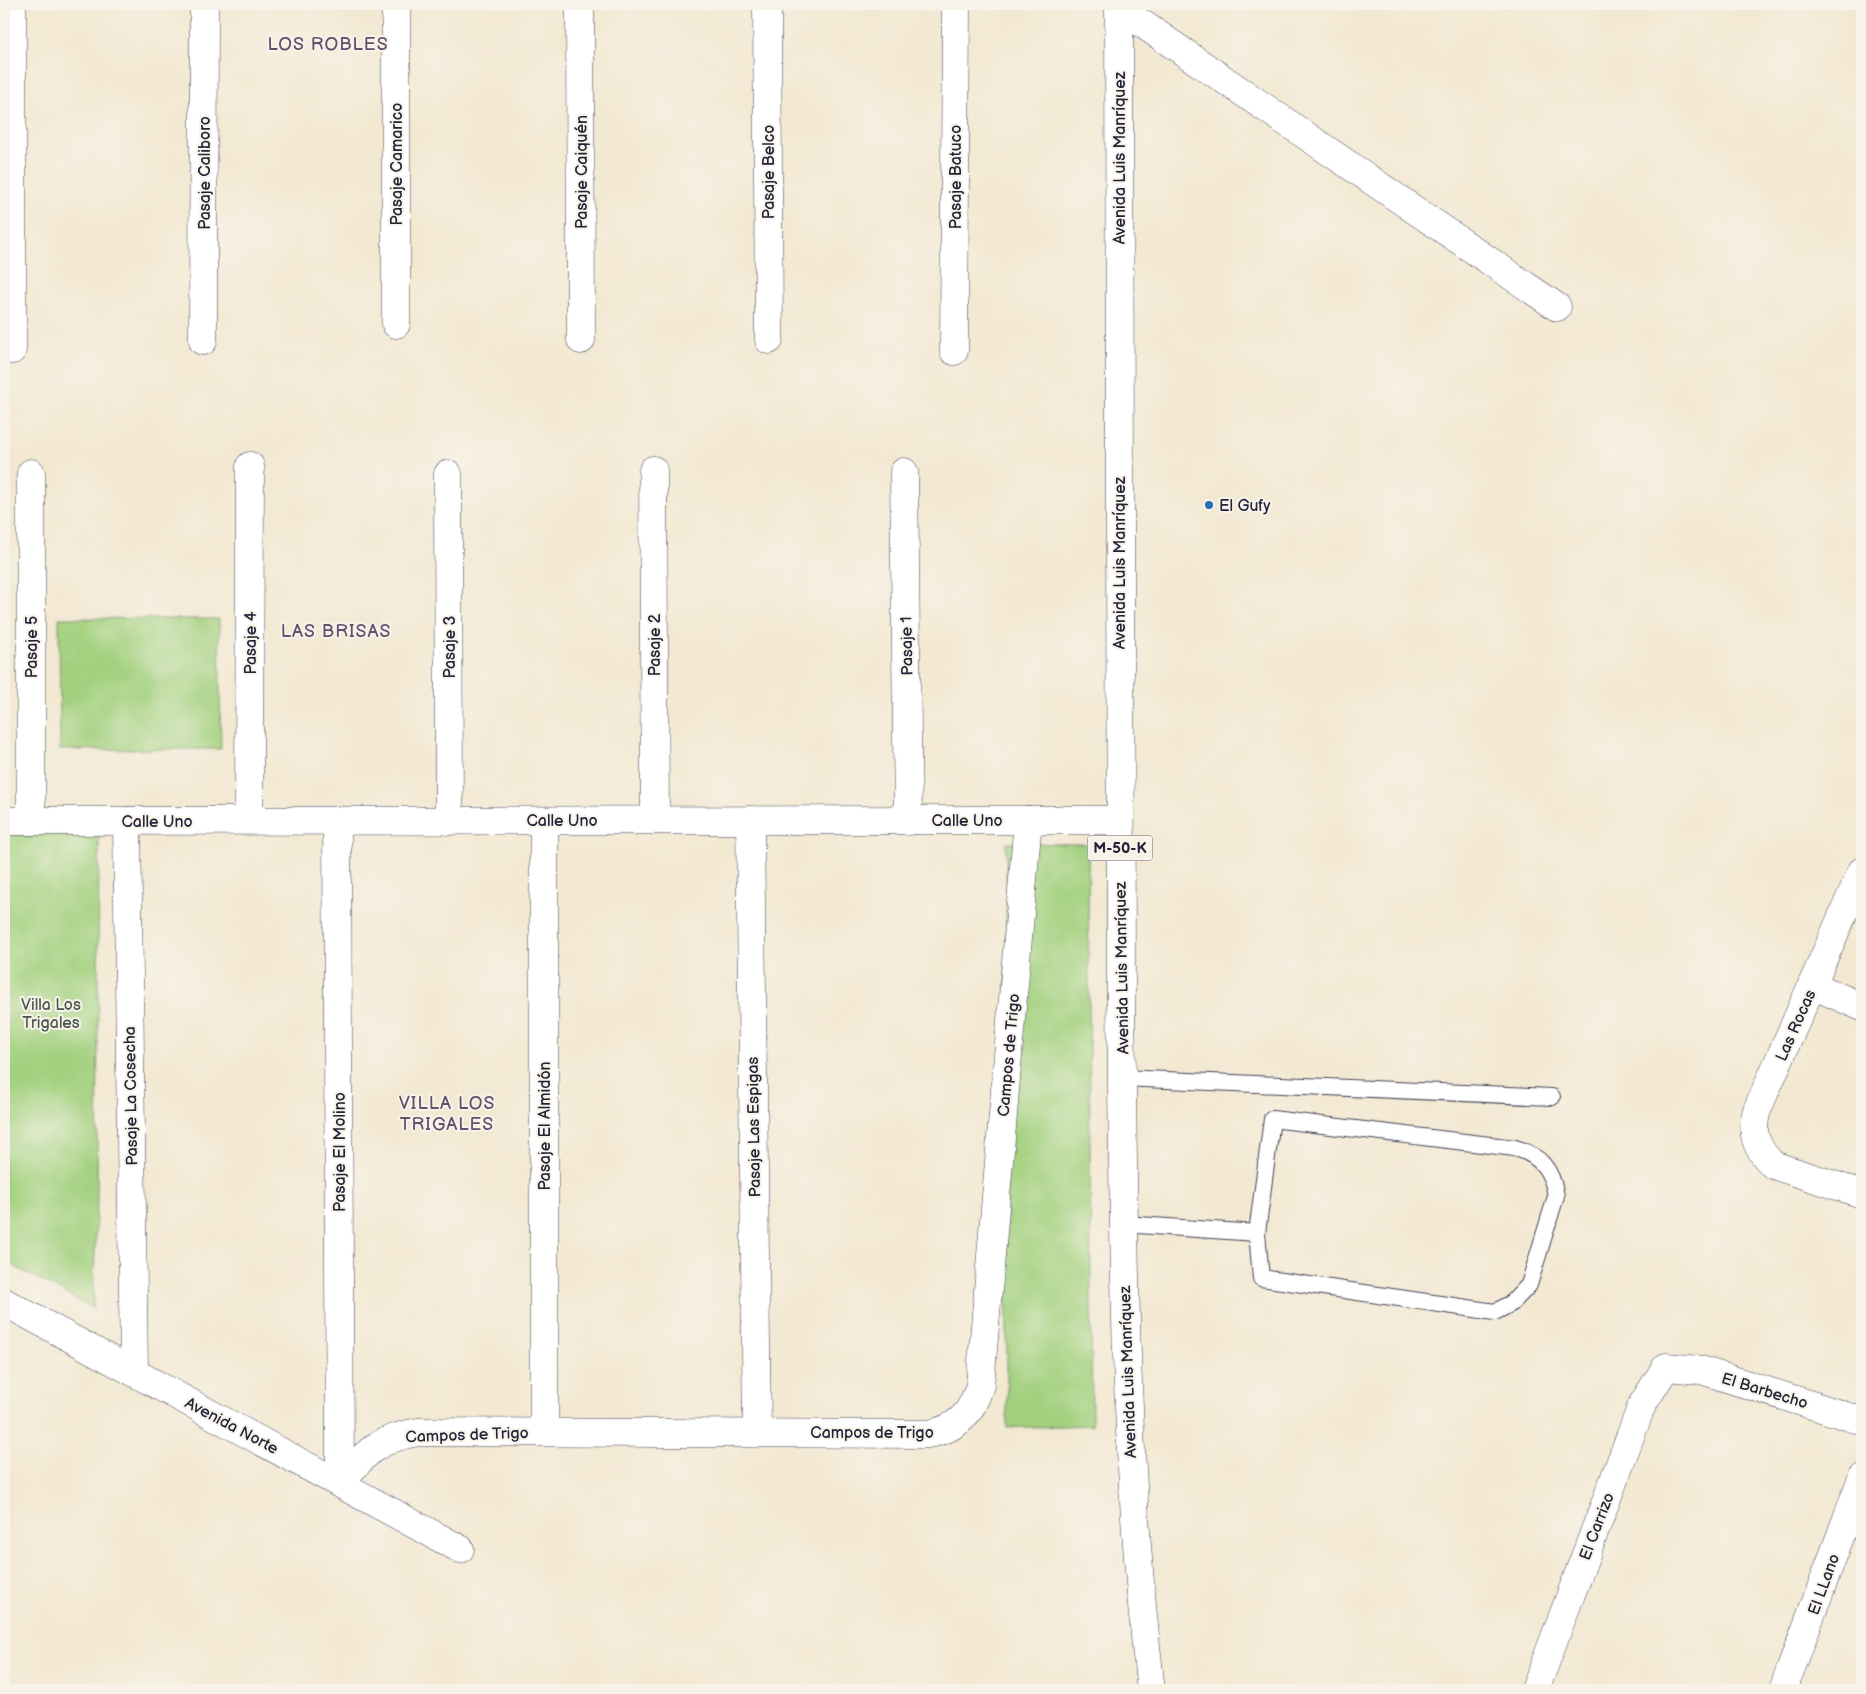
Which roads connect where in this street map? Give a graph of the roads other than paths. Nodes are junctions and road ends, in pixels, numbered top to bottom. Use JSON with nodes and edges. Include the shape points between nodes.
{"nodes":[{"id":1,"x":12,"y":4,"type":"edge"},
{"id":2,"x":204,"y":4,"type":"edge"},
{"id":3,"x":396,"y":4,"type":"edge"},
{"id":4,"x":580,"y":4,"type":"edge"},
{"id":5,"x":768,"y":4,"type":"edge"},
{"id":6,"x":956,"y":4,"type":"edge"},
{"id":7,"x":1119,"y":6,"type":"edge"},
{"id":8,"x":1557,"y":307,"type":"dead end"},
{"id":9,"x":396,"y":324,"type":"dead end"},
{"id":10,"x":582,"y":340,"type":"dead end"},
{"id":11,"x":769,"y":340,"type":"dead end"},
{"id":12,"x":203,"y":341,"type":"dead end"},
{"id":13,"x":12,"y":350,"type":"dead end"},
{"id":14,"x":954,"y":351,"type":"dead end"},
{"id":15,"x":250,"y":466,"type":"dead end"},
{"id":16,"x":653,"y":470,"type":"dead end"},
{"id":17,"x":904,"y":472,"type":"dead end"},
{"id":18,"x":31,"y":473,"type":"dead end"},
{"id":19,"x":448,"y":474,"type":"dead end"},
{"id":20,"x":4,"y":820,"type":"edge"},
{"id":21,"x":249,"y":820,"type":"junction"},
{"id":22,"x":337,"y":820,"type":"junction"},
{"id":23,"x":654,"y":820,"type":"junction"},
{"id":24,"x":750,"y":820,"type":"junction"},
{"id":25,"x":1028,"y":820,"type":"junction"},
{"id":26,"x":1120,"y":820,"type":"junction"},
{"id":27,"x":31,"y":821,"type":"junction"},
{"id":28,"x":127,"y":821,"type":"junction"},
{"id":29,"x":450,"y":821,"type":"junction"},
{"id":30,"x":544,"y":821,"type":"junction"},
{"id":31,"x":908,"y":821,"type":"junction"},
{"id":32,"x":1862,"y":871,"type":"edge"},
{"id":33,"x":1812,"y":984,"type":"junction"},
{"id":34,"x":1862,"y":1006,"type":"edge"},
{"id":35,"x":1122,"y":1078,"type":"junction"},
{"id":36,"x":1552,"y":1097,"type":"dead end"},
{"id":37,"x":1862,"y":1194,"type":"edge"},
{"id":38,"x":1123,"y":1224,"type":"junction"},
{"id":39,"x":1257,"y":1233,"type":"junction"},
{"id":40,"x":4,"y":1302,"type":"edge"},
{"id":41,"x":1666,"y":1367,"type":"joint"},
{"id":42,"x":134,"y":1372,"type":"junction"},
{"id":43,"x":1862,"y":1420,"type":"edge"},
{"id":44,"x":544,"y":1432,"type":"junction"},
{"id":45,"x":757,"y":1433,"type":"junction"},
{"id":46,"x":1862,"y":1478,"type":"edge"},
{"id":47,"x":340,"y":1483,"type":"junction"},
{"id":48,"x":460,"y":1549,"type":"dead end"},
{"id":49,"x":1151,"y":1690,"type":"edge"},
{"id":50,"x":1535,"y":1690,"type":"edge"},
{"id":51,"x":1783,"y":1690,"type":"edge"}],
"edges":[{"from":1,"to":13,"type":"street"},
{"from":2,"to":12,"type":"street","name":"Pasaje Caliboro"},
{"from":3,"to":9,"type":"street","name":"Pasaje Camarico"},
{"from":4,"to":10,"type":"street","name":"Pasaje Caiquén"},
{"from":5,"to":11,"type":"street","name":"Pasaje Belco"},
{"from":6,"to":14,"type":"street","name":"Pasaje Batuco"},
{"from":7,"to":8,"type":"street"},
{"from":7,"to":26,"type":"street","name":"Avenida Luis Manríquez","number":"M-50-K"},
{"from":15,"to":21,"type":"street","name":"Pasaje 4"},
{"from":16,"to":23,"type":"street","name":"Pasaje 2"},
{"from":17,"to":31,"type":"street","name":"Pasaje 1"},
{"from":18,"to":27,"type":"street","name":"Pasaje 5"},
{"from":19,"to":29,"type":"street","name":"Pasaje 3"},
{"from":20,"to":27,"type":"street","name":"Calle Uno"},
{"from":21,"to":22,"type":"street","name":"Calle Uno"},
{"from":21,"to":28,"type":"street","name":"Calle Uno"},
{"from":22,"to":29,"type":"street","name":"Calle Uno"},
{"from":22,"to":47,"type":"street","name":"Pasaje El Molino"},
{"from":23,"to":24,"type":"street","name":"Calle Uno"},
{"from":23,"to":30,"type":"street","name":"Calle Uno"},
{"from":24,"to":31,"type":"street","name":"Calle Uno"},
{"from":24,"to":45,"type":"street","name":"Pasaje Las Espigas"},
{"from":25,"to":26,"type":"street","name":"Calle Uno"},
{"from":25,"to":31,"type":"street","name":"Calle Uno"},
{"from":25,"to":45,"type":"street","name":"Campos de Trigo","via":[[976,1402],[956,1425],[928,1434]]},
{"from":26,"to":35,"type":"street","name":"Avenida Luis Manríquez","number":"M-50-K"},
{"from":27,"to":28,"type":"street","name":"Calle Uno"},
{"from":28,"to":42,"type":"street","name":"Pasaje La Cosecha"},
{"from":29,"to":30,"type":"street","name":"Calle Uno"},
{"from":30,"to":44,"type":"street","name":"Pasaje El Almidón"},
{"from":32,"to":33,"type":"street","name":"Las Rocas"},
{"from":33,"to":34,"type":"street"},
{"from":33,"to":37,"type":"street","name":"Las Rocas","via":[[1754,1120],[1753,1133],[1762,1155],[1773,1165]]},
{"from":35,"to":36,"type":"lane"},
{"from":35,"to":38,"type":"street","name":"Avenida Luis Manríquez","number":"M-50-K"},
{"from":38,"to":39,"type":"lane"},
{"from":38,"to":49,"type":"street","name":"Avenida Luis Manríquez","number":"M-50-K","via":[[1130,1463]]},
{"from":39,"to":39,"type":"lane","via":[[1272,1119],[1515,1148],[1539,1159],[1554,1182],[1553,1210],[1529,1286],[1512,1303],[1495,1312],[1261,1278]]},
{"from":40,"to":42,"type":"street","name":"Avenida Norte"},
{"from":41,"to":43,"type":"street","name":"El Barbecho","via":[[1701,1370]]},
{"from":41,"to":50,"type":"street","name":"El Carrizo","via":[[1642,1405]]},
{"from":42,"to":47,"type":"street","name":"Avenida Norte"},
{"from":44,"to":45,"type":"street","name":"Campos de Trigo"},
{"from":44,"to":47,"type":"street","name":"Campos de Trigo","via":[[418,1432],[394,1436],[359,1460]]},
{"from":46,"to":51,"type":"street","name":"El LLano"},
{"from":47,"to":48,"type":"street","name":"Avenida Norte"}]}
